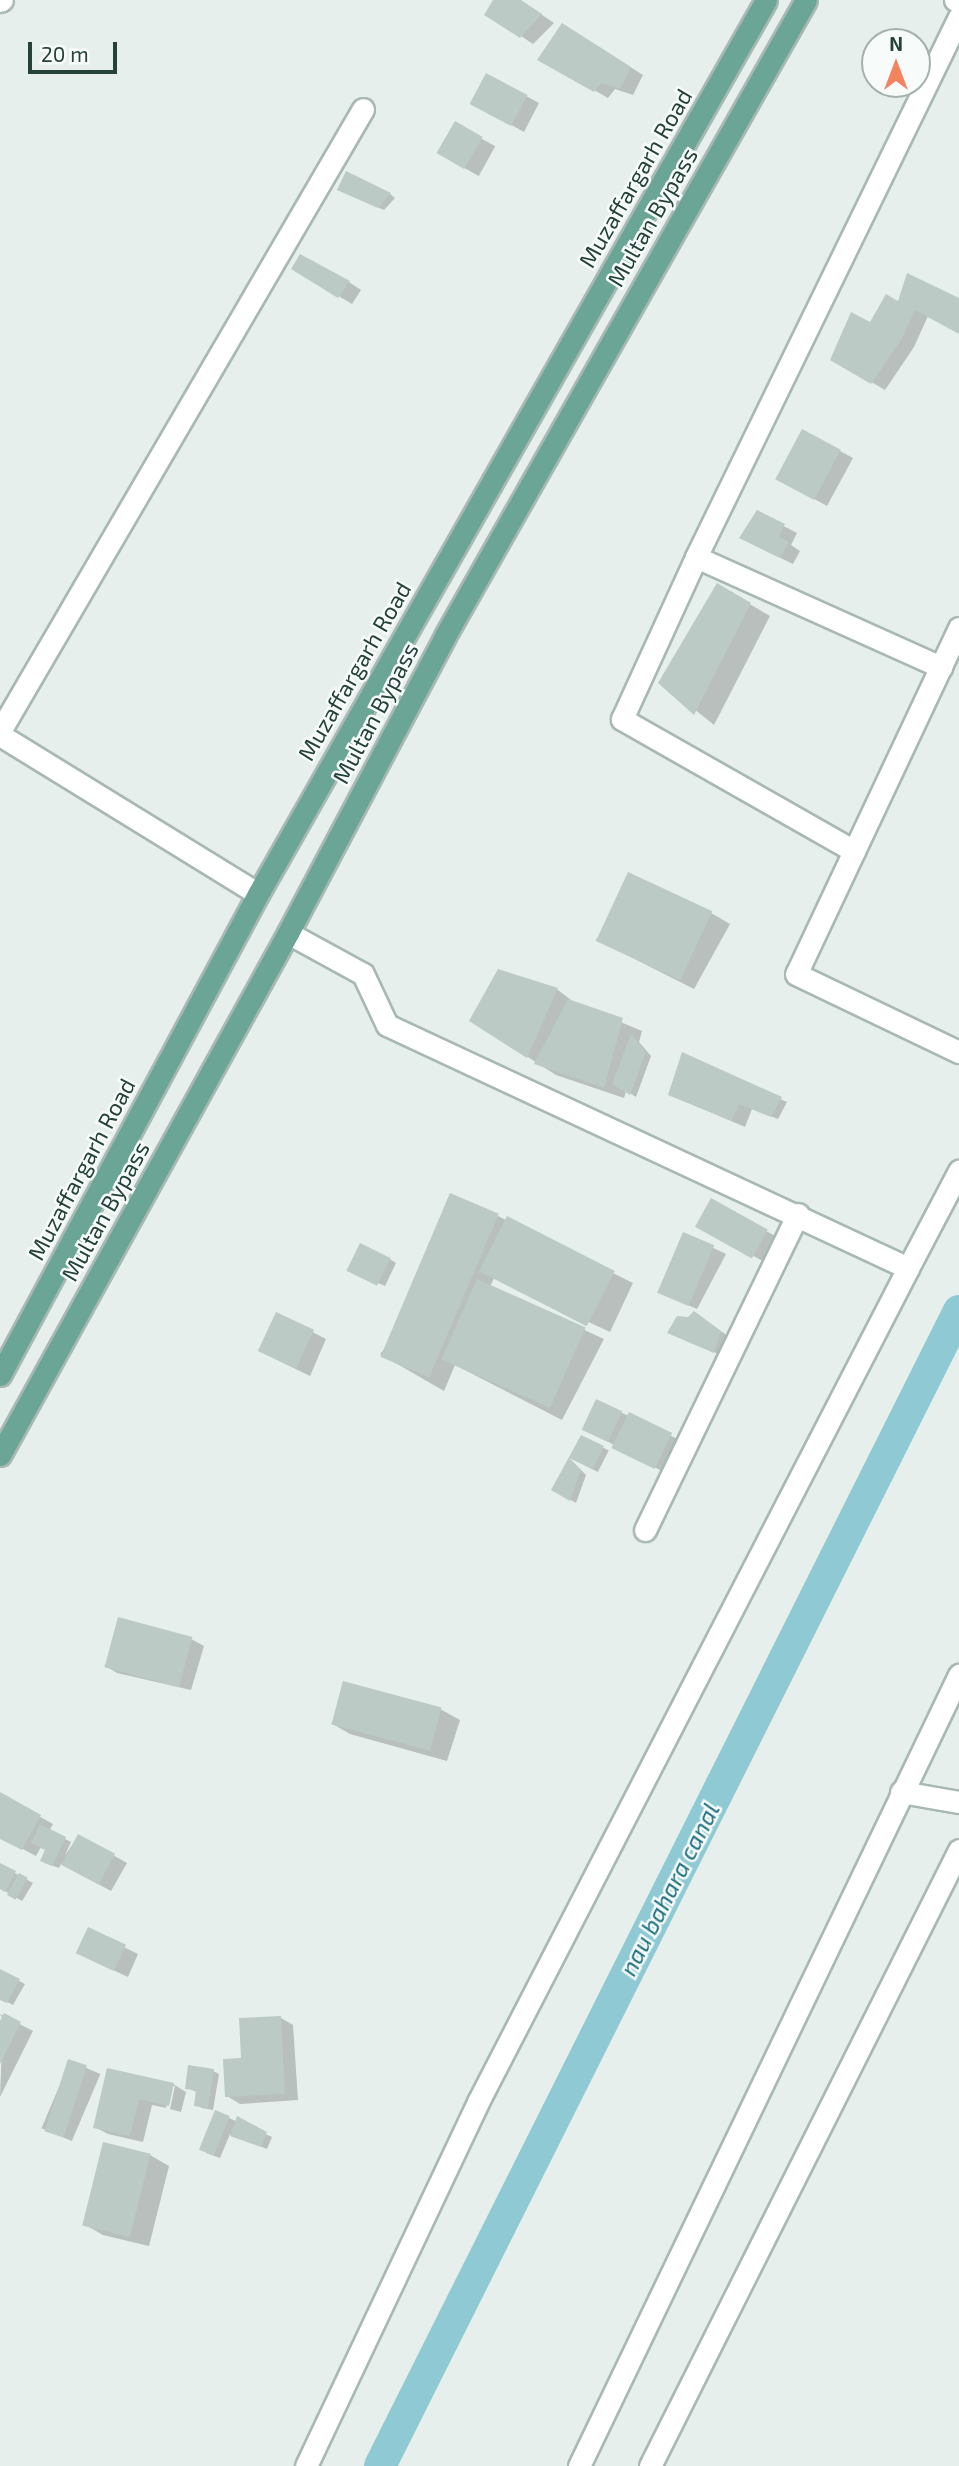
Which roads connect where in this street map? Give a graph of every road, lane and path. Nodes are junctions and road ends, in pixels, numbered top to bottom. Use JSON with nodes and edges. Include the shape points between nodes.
{"nodes":[{"id":1,"x":766,"y":0,"type":"edge"},
{"id":2,"x":806,"y":0,"type":"edge"},
{"id":3,"x":959,"y":17,"type":"edge"},
{"id":4,"x":363,"y":109,"type":"dead end"},
{"id":5,"x":696,"y":557,"type":"junction"},
{"id":6,"x":959,"y":628,"type":"edge"},
{"id":7,"x":940,"y":667,"type":"junction"},
{"id":8,"x":0,"y":733,"type":"edge"},
{"id":9,"x":854,"y":851,"type":"junction"},
{"id":10,"x":258,"y":894,"type":"junction"},
{"id":11,"x":288,"y":933,"type":"junction"},
{"id":12,"x":959,"y":1052,"type":"edge"},
{"id":13,"x":959,"y":1171,"type":"edge"},
{"id":14,"x":798,"y":1214,"type":"junction"},
{"id":15,"x":908,"y":1268,"type":"junction"},
{"id":16,"x":0,"y":1375,"type":"edge"},
{"id":17,"x":0,"y":1455,"type":"edge"},
{"id":18,"x":645,"y":1530,"type":"dead end"},
{"id":19,"x":959,"y":1675,"type":"edge"},
{"id":20,"x":901,"y":1793,"type":"junction"},
{"id":21,"x":959,"y":1802,"type":"edge"},
{"id":22,"x":959,"y":1850,"type":"edge"},
{"id":23,"x":306,"y":2466,"type":"edge"},
{"id":24,"x":579,"y":2466,"type":"edge"},
{"id":25,"x":650,"y":2466,"type":"edge"}],
"edges":[{"from":1,"to":10,"type":"main road","name":"Muzaffargarh Road"},
{"from":2,"to":11,"type":"main road","name":"Multan Bypass","via":[[445,636]]},
{"from":3,"to":5,"type":"street"},
{"from":4,"to":8,"type":"street"},
{"from":5,"to":7,"type":"street"},
{"from":5,"to":9,"type":"street","via":[[622,719]]},
{"from":6,"to":7,"type":"street"},
{"from":7,"to":9,"type":"street"},
{"from":8,"to":10,"type":"street"},
{"from":9,"to":12,"type":"street","via":[[796,974]]},
{"from":10,"to":16,"type":"main road","name":"Muzaffargarh Road"},
{"from":11,"to":14,"type":"street","via":[[363,974],[387,1025]]},
{"from":11,"to":17,"type":"main road","name":"Multan Bypass"},
{"from":13,"to":15,"type":"street"},
{"from":14,"to":15,"type":"street"},
{"from":14,"to":18,"type":"street"},
{"from":15,"to":23,"type":"street","via":[[478,2102]]},
{"from":19,"to":20,"type":"street"},
{"from":20,"to":21,"type":"street"},
{"from":20,"to":24,"type":"street"},
{"from":22,"to":25,"type":"street"}]}
